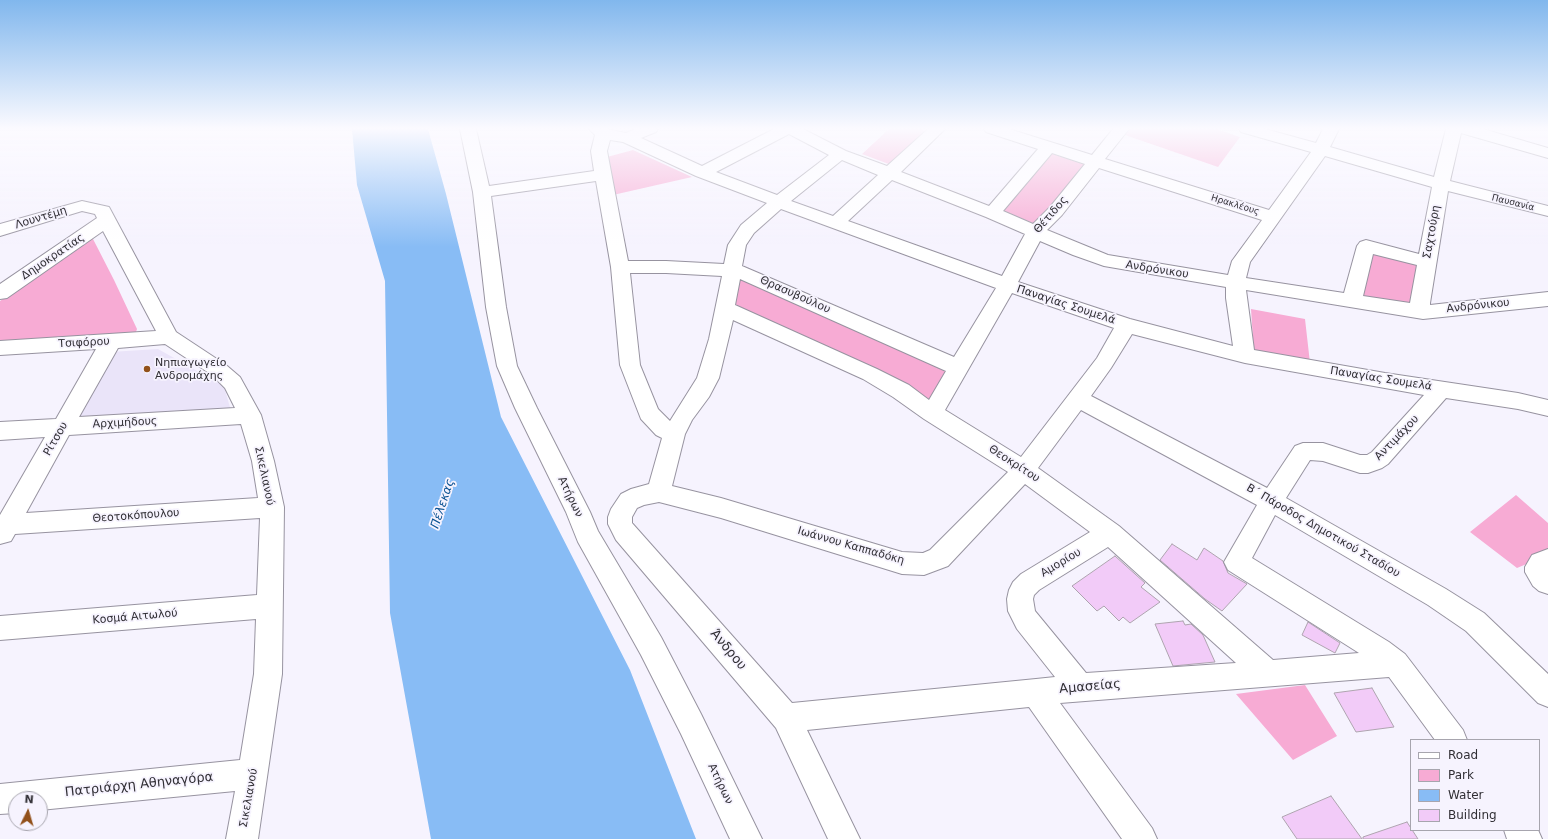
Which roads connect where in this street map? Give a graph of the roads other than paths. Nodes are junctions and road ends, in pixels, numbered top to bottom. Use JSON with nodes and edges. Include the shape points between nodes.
{"nodes":[{"id":1,"x":477,"y":168,"type":"edge"},
{"id":2,"x":602,"y":168,"type":"edge"},
{"id":3,"x":694,"y":168,"type":"edge"},
{"id":4,"x":710,"y":168,"type":"edge"},
{"id":5,"x":822,"y":168,"type":"edge"},
{"id":6,"x":879,"y":168,"type":"edge"},
{"id":7,"x":894,"y":168,"type":"edge"},
{"id":8,"x":1030,"y":168,"type":"edge"},
{"id":9,"x":1091,"y":168,"type":"edge"},
{"id":10,"x":1116,"y":168,"type":"edge"},
{"id":11,"x":1308,"y":168,"type":"edge"},
{"id":12,"x":1383,"y":168,"type":"edge"},
{"id":13,"x":1445,"y":168,"type":"edge"},
{"id":14,"x":702,"y":172,"type":"junction"},
{"id":15,"x":890,"y":172,"type":"junction"},
{"id":16,"x":603,"y":175,"type":"junction"},
{"id":17,"x":1441,"y":184,"type":"junction"},
{"id":18,"x":482,"y":192,"type":"junction"},
{"id":19,"x":779,"y":202,"type":"junction"},
{"id":20,"x":82,"y":206,"type":"joint"},
{"id":21,"x":1548,"y":211,"type":"edge"},
{"id":22,"x":992,"y":213,"type":"junction"},
{"id":23,"x":1272,"y":217,"type":"junction"},
{"id":24,"x":106,"y":220,"type":"junction"},
{"id":25,"x":837,"y":222,"type":"junction"},
{"id":26,"x":0,"y":230,"type":"edge"},
{"id":27,"x":1035,"y":232,"type":"junction"},
{"id":28,"x":1427,"y":262,"type":"junction"},
{"id":29,"x":620,"y":267,"type":"junction"},
{"id":30,"x":733,"y":270,"type":"junction"},
{"id":31,"x":1236,"y":282,"type":"junction"},
{"id":32,"x":1007,"y":285,"type":"junction"},
{"id":33,"x":3,"y":288,"type":"edge"},
{"id":34,"x":1548,"y":299,"type":"edge"},
{"id":35,"x":1352,"y":301,"type":"junction"},
{"id":36,"x":724,"y":308,"type":"junction"},
{"id":37,"x":1423,"y":312,"type":"junction"},
{"id":38,"x":1126,"y":325,"type":"junction"},
{"id":39,"x":169,"y":337,"type":"junction"},
{"id":40,"x":111,"y":341,"type":"junction"},
{"id":41,"x":0,"y":348,"type":"edge"},
{"id":42,"x":1245,"y":356,"type":"junction"},
{"id":43,"x":959,"y":368,"type":"junction"},
{"id":44,"x":1442,"y":389,"type":"junction"},
{"id":45,"x":1078,"y":399,"type":"junction"},
{"id":46,"x":1518,"y":401,"type":"junction"},
{"id":47,"x":1548,"y":408,"type":"edge"},
{"id":48,"x":932,"y":413,"type":"junction"},
{"id":49,"x":250,"y":416,"type":"junction"},
{"id":50,"x":1548,"y":424,"type":"edge"},
{"id":51,"x":63,"y":426,"type":"junction"},
{"id":52,"x":0,"y":431,"type":"edge"},
{"id":53,"x":674,"y":434,"type":"junction"},
{"id":54,"x":1024,"y":470,"type":"junction"},
{"id":55,"x":659,"y":492,"type":"junction"},
{"id":56,"x":1271,"y":501,"type":"junction"},
{"id":57,"x":272,"y":507,"type":"junction"},
{"id":58,"x":2,"y":529,"type":"edge"},
{"id":59,"x":1110,"y":533,"type":"junction"},
{"id":60,"x":269,"y":606,"type":"junction"},
{"id":61,"x":0,"y":628,"type":"edge"},
{"id":62,"x":1395,"y":663,"type":"junction"},
{"id":63,"x":1268,"y":674,"type":"junction"},
{"id":64,"x":1080,"y":687,"type":"junction"},
{"id":65,"x":1036,"y":693,"type":"junction"},
{"id":66,"x":1548,"y":693,"type":"edge"},
{"id":67,"x":786,"y":718,"type":"junction"},
{"id":68,"x":1452,"y":739,"type":"edge"},
{"id":69,"x":253,"y":774,"type":"junction"},
{"id":70,"x":0,"y":800,"type":"edge"},
{"id":71,"x":1520,"y":831,"type":"edge"},
{"id":72,"x":242,"y":839,"type":"edge"},
{"id":73,"x":746,"y":839,"type":"edge"},
{"id":74,"x":844,"y":839,"type":"edge"},
{"id":75,"x":1141,"y":839,"type":"edge"},
{"id":76,"x":1526,"y":839,"type":"edge"}],
"edges":[{"from":1,"to":18,"type":"street","name":"Ατήρων"},
{"from":2,"to":16,"type":"street"},
{"from":3,"to":14,"type":"street","name":"Παναγίας Σουμελά"},
{"from":4,"to":14,"type":"street"},
{"from":5,"to":19,"type":"street"},
{"from":6,"to":15,"type":"street","name":"Ανδρόνικου"},
{"from":7,"to":15,"type":"street"},
{"from":8,"to":22,"type":"street"},
{"from":9,"to":27,"type":"street","name":"Θέτιδος"},
{"from":10,"to":23,"type":"street","name":"Ηρακλέους"},
{"from":11,"to":23,"type":"street"},
{"from":12,"to":17,"type":"street","name":"Παυσανία"},
{"from":13,"to":17,"type":"street","name":"Σαχτούρη"},
{"from":14,"to":19,"type":"street","name":"Παναγίας Σουμελά"},
{"from":15,"to":22,"type":"street","name":"Ανδρόνικου"},
{"from":15,"to":25,"type":"street"},
{"from":16,"to":18,"type":"street"},
{"from":16,"to":29,"type":"street"},
{"from":17,"to":21,"type":"street","name":"Παυσανία"},
{"from":17,"to":28,"type":"street","name":"Σαχτούρη"},
{"from":18,"to":73,"type":"street","name":"Ατήρων","via":[[496,307],[507,366],[587,535],[651,646]]},
{"from":19,"to":25,"type":"street","name":"Παναγίας Σουμελά"},
{"from":19,"to":30,"type":"street","via":[[748,229],[737,245]]},
{"from":20,"to":24,"type":"street","name":"Σικελιανού","via":[[103,211]]},
{"from":20,"to":26,"type":"street","name":"Λουντέμη"},
{"from":22,"to":27,"type":"street","name":"Ανδρόνικου"},
{"from":23,"to":31,"type":"street","via":[[1240,261]]},
{"from":24,"to":33,"type":"street","name":"Δημοκρατίας"},
{"from":24,"to":39,"type":"street","name":"Σικελιανού"},
{"from":25,"to":32,"type":"street","name":"Παναγίας Σουμελά"},
{"from":27,"to":31,"type":"street","name":"Ανδρόνικου","via":[[1104,260]]},
{"from":27,"to":32,"type":"street","name":"Θέτιδος"},
{"from":28,"to":35,"type":"street","via":[[1366,246]]},
{"from":28,"to":37,"type":"street","name":"Σαχτούρη","via":[[1420,303]]},
{"from":29,"to":30,"type":"street","name":"Θρασυβούλου"},
{"from":29,"to":53,"type":"street","via":[[630,365],[649,413],[664,429]]},
{"from":30,"to":36,"type":"street"},
{"from":30,"to":43,"type":"street","name":"Θρασυβούλου","via":[[750,274]]},
{"from":31,"to":35,"type":"street","name":"Ανδρόνικου"},
{"from":31,"to":42,"type":"street"},
{"from":32,"to":38,"type":"street","name":"Παναγίας Σουμελά"},
{"from":32,"to":43,"type":"street","name":"Θέτιδος"},
{"from":34,"to":37,"type":"street","name":"Ανδρόνικου"},
{"from":35,"to":37,"type":"street","name":"Ανδρόνικου"},
{"from":36,"to":48,"type":"street","name":"Θεοκρίτου","via":[[858,368],[901,391]]},
{"from":36,"to":53,"type":"street","via":[[719,339],[708,378]]},
{"from":38,"to":42,"type":"street","name":"Παναγίας Σουμελά"},
{"from":38,"to":45,"type":"street","name":"Ιωάννου Καππαδόκη","via":[[1118,342]]},
{"from":39,"to":40,"type":"street","name":"Τσιφόρου"},
{"from":39,"to":49,"type":"street","name":"Σικελιανού","via":[[220,370],[233,383]]},
{"from":40,"to":41,"type":"street","name":"Τσιφόρου"},
{"from":40,"to":51,"type":"street","name":"Ρίτσου"},
{"from":42,"to":44,"type":"street","name":"Παναγίας Σουμελά"},
{"from":43,"to":48,"type":"street","name":"Θέτιδος"},
{"from":44,"to":46,"type":"street","name":"Παναγίας Σουμελά"},
{"from":44,"to":56,"type":"street","name":"Αντιμάχου","via":[[1380,458],[1368,464],[1360,464],[1323,452],[1303,452]]},
{"from":45,"to":54,"type":"street","name":"Ιωάννου Καππαδόκη"},
{"from":45,"to":56,"type":"street","name":"Β΄ Πάροδος Δημοτικού Σταδίου"},
{"from":46,"to":47,"type":"street","name":"Παναγίας Σουμελά"},
{"from":46,"to":50,"type":"street"},
{"from":48,"to":54,"type":"street","name":"Θεοκρίτου"},
{"from":49,"to":51,"type":"street","name":"Αρχιμήδους"},
{"from":49,"to":57,"type":"street","name":"Σικελιανού","via":[[263,460]]},
{"from":51,"to":52,"type":"street","name":"Αρχιμήδους"},
{"from":51,"to":58,"type":"street","name":"Ρίτσου"},
{"from":53,"to":55,"type":"street"},
{"from":54,"to":55,"type":"street","name":"Ιωάννου Καππαδόκη","via":[[939,558],[924,564],[902,563],[721,508]]},
{"from":54,"to":59,"type":"street","name":"Θεοκρίτου"},
{"from":55,"to":67,"type":"street","name":"Άνδρου","via":[[629,501],[622,509],[620,524],[625,533]]},
{"from":56,"to":62,"type":"street","name":"Αντιμάχου","via":[[1237,562]]},
{"from":56,"to":66,"type":"street","name":"Β΄ Πάροδος Δημοτικού Σταδίου","via":[[1453,606],[1474,622]]},
{"from":57,"to":58,"type":"street","name":"Θεοτοκόπουλου"},
{"from":57,"to":60,"type":"street","name":"Σικελιανού"},
{"from":59,"to":63,"type":"street","name":"Θεοκρίτου"},
{"from":59,"to":64,"type":"street","name":"Αμορίου","via":[[1030,582],[1022,590],[1020,599],[1021,611],[1026,620]]},
{"from":60,"to":61,"type":"street","name":"Κοσμά Αιτωλού"},
{"from":60,"to":69,"type":"street","name":"Σικελιανού","via":[[268,674]]},
{"from":62,"to":63,"type":"street","name":"Αμασείας"},
{"from":62,"to":68,"type":"street"},
{"from":63,"to":64,"type":"street","name":"Αμασείας"},
{"from":64,"to":65,"type":"street","name":"Αμασείας"},
{"from":65,"to":67,"type":"street","name":"Αμασείας"},
{"from":65,"to":75,"type":"street"},
{"from":67,"to":74,"type":"street","name":"Άνδρου"},
{"from":69,"to":70,"type":"street","name":"Πατριάρχη Αθηναγόρα"},
{"from":69,"to":72,"type":"street","name":"Σικελιανού"},
{"from":71,"to":76,"type":"street"}]}
